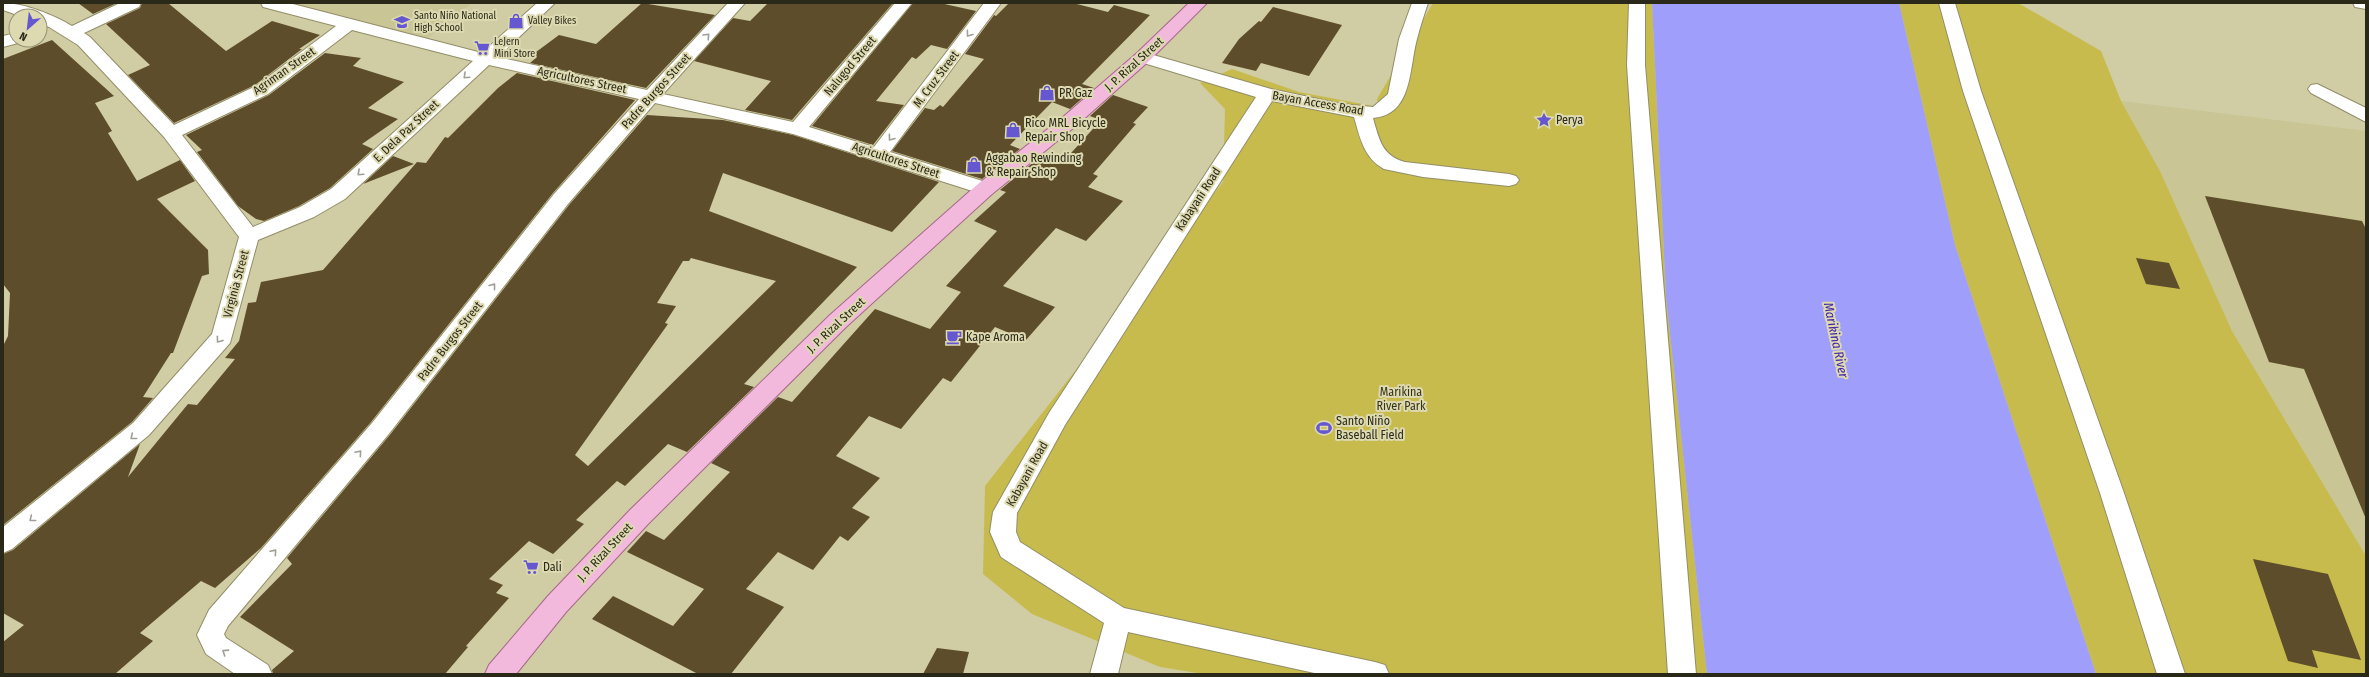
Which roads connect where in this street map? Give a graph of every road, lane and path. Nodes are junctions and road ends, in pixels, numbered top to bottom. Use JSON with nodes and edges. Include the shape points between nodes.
{"nodes":[{"id":1,"x":134,"y":3,"type":"edge"},
{"id":2,"x":269,"y":3,"type":"edge"},
{"id":3,"x":547,"y":3,"type":"edge"},
{"id":4,"x":737,"y":3,"type":"edge"},
{"id":5,"x":904,"y":3,"type":"edge"},
{"id":6,"x":993,"y":3,"type":"edge"},
{"id":7,"x":1199,"y":3,"type":"edge"},
{"id":8,"x":1420,"y":3,"type":"edge"},
{"id":9,"x":1637,"y":3,"type":"edge"},
{"id":10,"x":1947,"y":3,"type":"edge"},
{"id":11,"x":2361,"y":3,"type":"edge"},
{"id":12,"x":3,"y":4,"type":"edge"},
{"id":13,"x":2366,"y":4,"type":"edge"},
{"id":14,"x":14,"y":8,"type":"edge"},
{"id":15,"x":48,"y":24,"type":"edge"},
{"id":16,"x":349,"y":24,"type":"junction"},
{"id":17,"x":71,"y":33,"type":"junction"},
{"id":18,"x":1143,"y":57,"type":"junction"},
{"id":19,"x":484,"y":59,"type":"junction"},
{"id":20,"x":2317,"y":89,"type":"dead end"},
{"id":21,"x":1267,"y":94,"type":"junction"},
{"id":22,"x":652,"y":95,"type":"junction"},
{"id":23,"x":1362,"y":113,"type":"junction"},
{"id":24,"x":2366,"y":116,"type":"edge"},
{"id":25,"x":797,"y":129,"type":"junction"},
{"id":26,"x":171,"y":133,"type":"junction"},
{"id":27,"x":879,"y":154,"type":"junction"},
{"id":28,"x":1509,"y":180,"type":"dead end"},
{"id":29,"x":985,"y":189,"type":"junction"},
{"id":30,"x":249,"y":236,"type":"junction"},
{"id":31,"x":3,"y":542,"type":"edge"},
{"id":32,"x":1118,"y":618,"type":"junction"},
{"id":33,"x":258,"y":674,"type":"edge"},
{"id":34,"x":499,"y":674,"type":"edge"},
{"id":35,"x":1104,"y":674,"type":"edge"},
{"id":36,"x":1375,"y":674,"type":"edge"},
{"id":37,"x":1682,"y":674,"type":"edge"},
{"id":38,"x":2171,"y":674,"type":"edge"}],
"edges":[{"from":1,"to":17,"type":"street"},
{"from":2,"to":16,"type":"street","name":"Agricultores Street"},
{"from":3,"to":19,"type":"street","name":"E. Dela Paz Street"},
{"from":22,"to":4,"type":"street","name":"Padre Burgos Street","one_way":true},
{"from":5,"to":25,"type":"street","name":"Nalugod Street"},
{"from":6,"to":27,"type":"street","name":"M. Cruz Street","one_way":true},
{"from":7,"to":18,"type":"main road","name":"J. P. Rizal Street"},
{"from":8,"to":23,"type":"street","name":"Bayan Access Road","via":[[1408,39],[1397,95],[1384,109]]},
{"from":9,"to":37,"type":"street","via":[[1637,73]]},
{"from":10,"to":38,"type":"street","via":[[1972,91],[2112,493]]},
{"from":11,"to":13,"type":"street"},
{"from":12,"to":14,"type":"street"},
{"from":15,"to":17,"type":"street","name":"Virginia Street"},
{"from":16,"to":19,"type":"street","name":"Agricultores Street"},
{"from":16,"to":26,"type":"street","name":"Agriman Street","via":[[262,90]]},
{"from":17,"to":26,"type":"street","name":"Virginia Street","via":[[84,42]]},
{"from":18,"to":21,"type":"street","name":"Bayan Access Road"},
{"from":18,"to":29,"type":"main road","name":"J. P. Rizal Street","via":[[1070,121]]},
{"from":19,"to":22,"type":"street","name":"Agricultores Street"},
{"from":19,"to":30,"type":"street","name":"E. Dela Paz Street","one_way":true,"via":[[338,194],[307,212]]},
{"from":20,"to":24,"type":"street"},
{"from":21,"to":23,"type":"street","name":"Bayan Access Road"},
{"from":21,"to":32,"type":"street","name":"Kabayani Road","via":[[1057,419],[1005,512],[1003,532],[1010,548]]},
{"from":22,"to":25,"type":"street","name":"Agricultores Street"},
{"from":33,"to":22,"type":"street","name":"Padre Burgos Street","one_way":true,"via":[[216,646],[210,635],[218,618],[380,429],[562,199]]},
{"from":23,"to":28,"type":"street","via":[[1376,154],[1387,163],[1435,172]]},
{"from":25,"to":27,"type":"street","name":"Agricultores Street"},
{"from":26,"to":30,"type":"street","name":"Virginia Street"},
{"from":27,"to":29,"type":"street","name":"Agricultores Street"},
{"from":29,"to":34,"type":"main road","name":"J. P. Rizal Street","via":[[838,321],[639,517],[557,604]]},
{"from":30,"to":31,"type":"street","name":"Virginia Street","one_way":true,"via":[[222,337],[141,430]]},
{"from":32,"to":35,"type":"street"},
{"from":32,"to":36,"type":"street","name":"Kabayani Road"}]}
